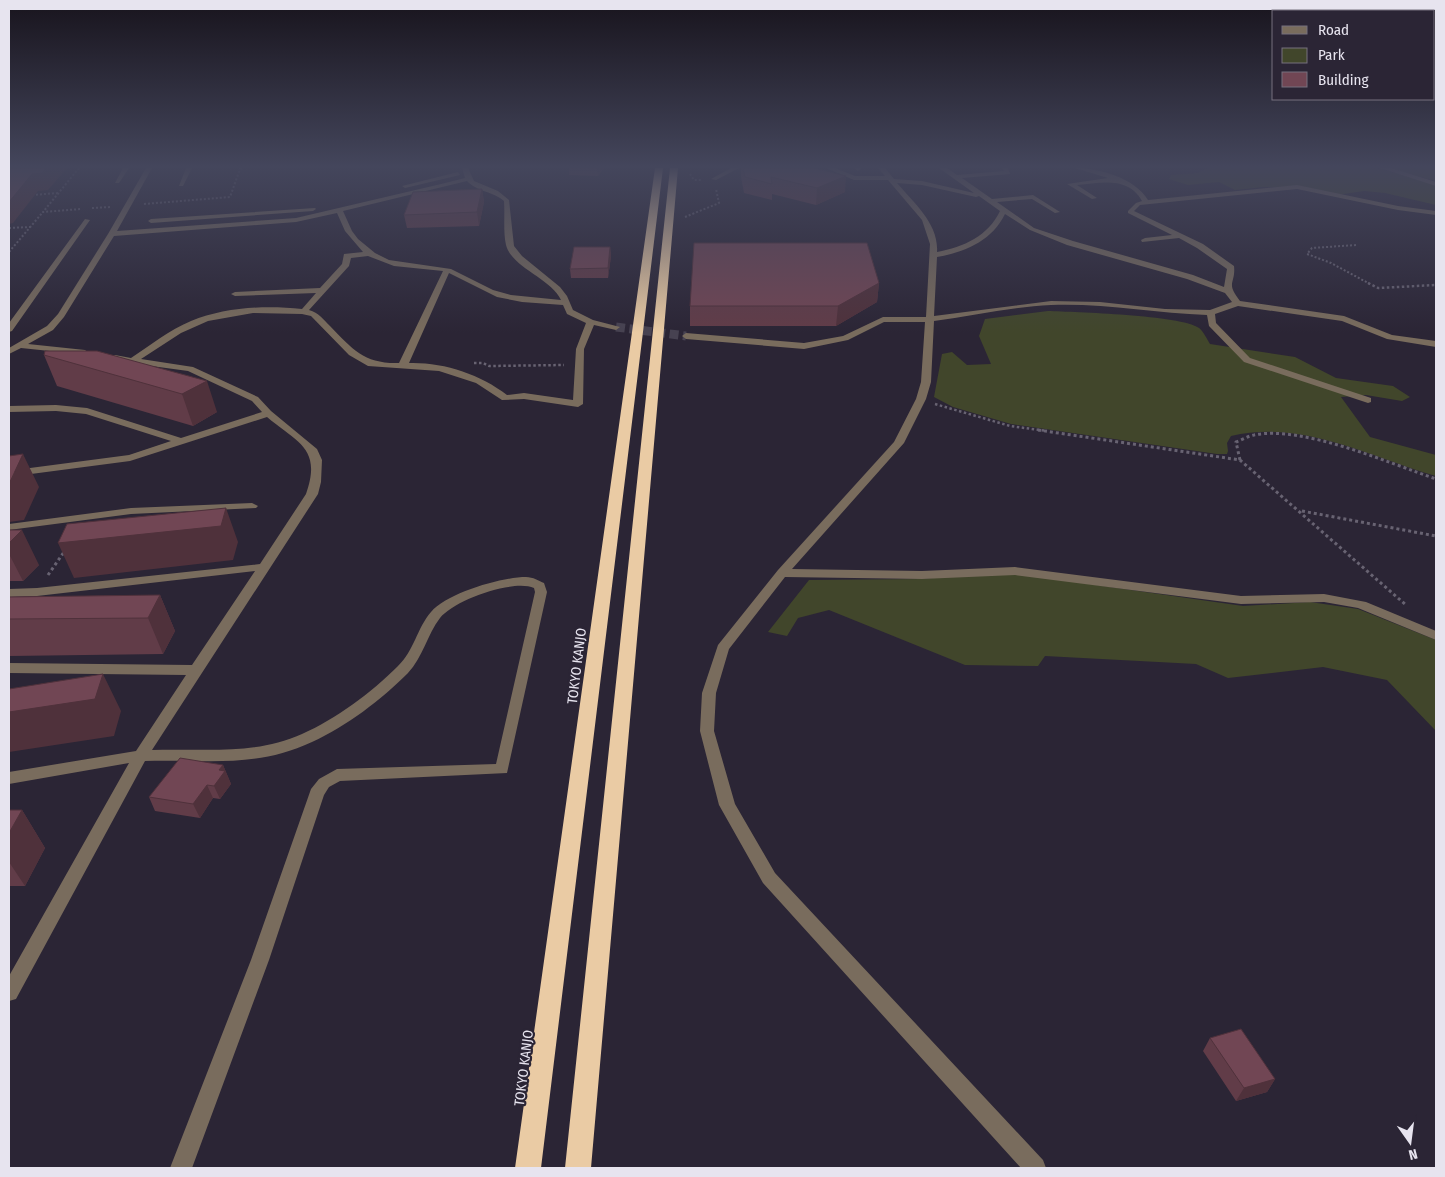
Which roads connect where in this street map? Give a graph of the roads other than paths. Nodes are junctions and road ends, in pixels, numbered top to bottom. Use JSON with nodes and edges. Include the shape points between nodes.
{"nodes":[{"id":1,"x":86,"y":223,"type":"edge"},
{"id":2,"x":118,"y":223,"type":"edge"},
{"id":3,"x":258,"y":223,"type":"edge"},
{"id":4,"x":346,"y":223,"type":"edge"},
{"id":5,"x":508,"y":223,"type":"edge"},
{"id":6,"x":661,"y":223,"type":"edge"},
{"id":7,"x":668,"y":223,"type":"edge"},
{"id":8,"x":926,"y":223,"type":"edge"},
{"id":9,"x":998,"y":223,"type":"edge"},
{"id":10,"x":1023,"y":223,"type":"edge"},
{"id":11,"x":1153,"y":223,"type":"edge"},
{"id":12,"x":112,"y":234,"type":"junction"},
{"id":13,"x":1181,"y":236,"type":"junction"},
{"id":14,"x":1145,"y":240,"type":"dead end"},
{"id":15,"x":371,"y":253,"type":"junction"},
{"id":16,"x":933,"y":255,"type":"junction"},
{"id":17,"x":447,"y":270,"type":"junction"},
{"id":18,"x":322,"y":290,"type":"junction"},
{"id":19,"x":1228,"y":291,"type":"junction"},
{"id":20,"x":235,"y":294,"type":"dead end"},
{"id":21,"x":566,"y":302,"type":"junction"},
{"id":22,"x":1237,"y":303,"type":"junction"},
{"id":23,"x":304,"y":311,"type":"junction"},
{"id":24,"x":1211,"y":313,"type":"junction"},
{"id":25,"x":930,"y":319,"type":"junction"},
{"id":26,"x":591,"y":322,"type":"junction"},
{"id":27,"x":616,"y":327,"type":"tunnel mouth"},
{"id":28,"x":9,"y":329,"type":"edge"},
{"id":29,"x":686,"y":336,"type":"tunnel mouth"},
{"id":30,"x":1436,"y":344,"type":"edge"},
{"id":31,"x":22,"y":346,"type":"junction"},
{"id":32,"x":9,"y":351,"type":"edge"},
{"id":33,"x":134,"y":360,"type":"junction"},
{"id":34,"x":403,"y":365,"type":"junction"},
{"id":35,"x":1368,"y":400,"type":"dead end"},
{"id":36,"x":9,"y":409,"type":"edge"},
{"id":37,"x":268,"y":413,"type":"junction"},
{"id":38,"x":182,"y":442,"type":"junction"},
{"id":39,"x":9,"y":477,"type":"edge"},
{"id":40,"x":252,"y":506,"type":"dead end"},
{"id":41,"x":9,"y":527,"type":"edge"},
{"id":42,"x":262,"y":566,"type":"junction"},
{"id":43,"x":782,"y":572,"type":"junction"},
{"id":44,"x":9,"y":593,"type":"edge"},
{"id":45,"x":1436,"y":636,"type":"edge"},
{"id":46,"x":9,"y":668,"type":"edge"},
{"id":47,"x":196,"y":670,"type":"junction"},
{"id":48,"x":140,"y":756,"type":"junction"},
{"id":49,"x":9,"y":778,"type":"edge"},
{"id":50,"x":9,"y":993,"type":"edge"},
{"id":51,"x":181,"y":1168,"type":"edge"},
{"id":52,"x":528,"y":1168,"type":"edge"},
{"id":53,"x":578,"y":1168,"type":"edge"},
{"id":54,"x":1035,"y":1168,"type":"edge"}],
"edges":[{"from":1,"to":28,"type":"street"},
{"from":2,"to":12,"type":"street"},
{"from":3,"to":12,"type":"street"},
{"from":4,"to":15,"type":"street","via":[[352,237]]},
{"from":5,"to":21,"type":"street","via":[[510,246],[519,258],[557,289]]},
{"from":6,"to":52,"type":"highway","name":"TOKYO KANJO"},
{"from":7,"to":53,"type":"highway"},
{"from":8,"to":16,"type":"street","via":[[934,244]]},
{"from":9,"to":16,"type":"street","via":[[966,249]]},
{"from":10,"to":19,"type":"street","via":[[1070,243]]},
{"from":11,"to":13,"type":"street"},
{"from":12,"to":31,"type":"street","via":[[61,315],[50,328]]},
{"from":13,"to":14,"type":"street"},
{"from":13,"to":19,"type":"street","via":[[1231,268]]},
{"from":15,"to":17,"type":"street","via":[[397,264]]},
{"from":15,"to":18,"type":"street","via":[[347,256],[346,264]]},
{"from":16,"to":25,"type":"street"},
{"from":17,"to":21,"type":"street","via":[[502,295]]},
{"from":17,"to":34,"type":"street"},
{"from":18,"to":20,"type":"street"},
{"from":18,"to":23,"type":"street"},
{"from":19,"to":22,"type":"street"},
{"from":21,"to":26,"type":"street","via":[[570,312]]},
{"from":22,"to":24,"type":"street"},
{"from":22,"to":30,"type":"street","via":[[1344,320],[1390,337]]},
{"from":23,"to":33,"type":"street","via":[[248,312],[193,323]]},
{"from":23,"to":34,"type":"street","via":[[314,314],[362,360],[372,364]]},
{"from":24,"to":25,"type":"street","via":[[1051,303]]},
{"from":24,"to":35,"type":"street","via":[[1212,324],[1247,360]]},
{"from":25,"to":29,"type":"street","via":[[883,320],[845,338],[804,346]]},
{"from":25,"to":43,"type":"street","via":[[926,382],[899,443]]},
{"from":26,"to":27,"type":"street"},
{"from":26,"to":34,"type":"street","via":[[580,349],[578,404],[524,396],[505,398],[492,387],[468,377],[428,366]]},
{"from":31,"to":32,"type":"street"},
{"from":31,"to":33,"type":"street"},
{"from":33,"to":37,"type":"street","via":[[190,369],[255,398]]},
{"from":36,"to":38,"type":"street","via":[[87,411]]},
{"from":37,"to":38,"type":"street"},
{"from":37,"to":42,"type":"street","via":[[312,449],[317,471],[312,494]]},
{"from":38,"to":39,"type":"street","via":[[130,458],[30,471]]},
{"from":40,"to":41,"type":"street","via":[[131,511]]},
{"from":42,"to":44,"type":"street"},
{"from":42,"to":47,"type":"street"},
{"from":43,"to":45,"type":"street","via":[[922,575],[979,570],[1015,571],[1241,600],[1324,598],[1362,605]]},
{"from":43,"to":54,"type":"street","via":[[723,648],[709,693],[707,732],[728,805],[769,878]]},
{"from":46,"to":47,"type":"street"},
{"from":47,"to":48,"type":"street"},
{"from":48,"to":49,"type":"street"},
{"from":48,"to":50,"type":"street"},
{"from":48,"to":51,"type":"street","via":[[223,758],[257,755],[308,738],[405,669],[415,655],[428,624],[444,606],[517,582],[528,581],[540,586],[502,769],[337,775],[324,783],[317,793],[260,960]]}]}
